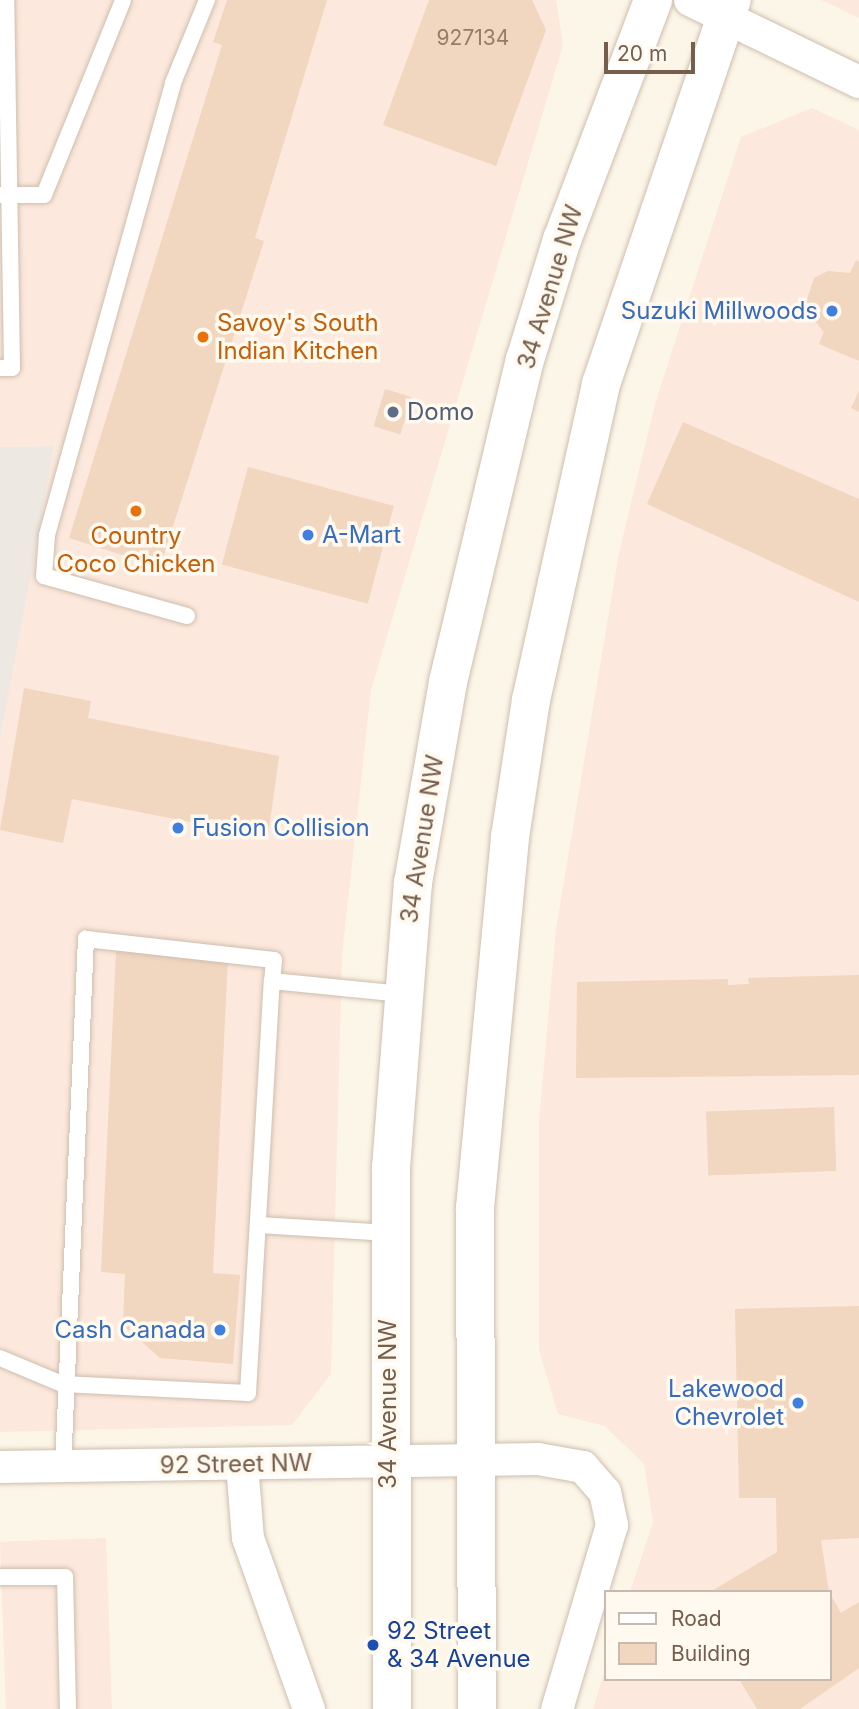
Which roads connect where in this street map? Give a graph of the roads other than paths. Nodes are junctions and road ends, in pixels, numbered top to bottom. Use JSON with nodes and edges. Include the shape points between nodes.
{"nodes":[{"id":1,"x":6,"y":0,"type":"edge"},
{"id":2,"x":122,"y":0,"type":"edge"},
{"id":3,"x":207,"y":0,"type":"edge"},
{"id":4,"x":653,"y":0,"type":"edge"},
{"id":5,"x":690,"y":0,"type":"edge"},
{"id":6,"x":728,"y":9,"type":"edge"},
{"id":7,"x":859,"y":82,"type":"edge"},
{"id":8,"x":5,"y":195,"type":"edge"},
{"id":9,"x":5,"y":277,"type":"edge"},
{"id":10,"x":0,"y":368,"type":"edge"},
{"id":11,"x":187,"y":616,"type":"dead end"},
{"id":12,"x":272,"y":981,"type":"junction"},
{"id":13,"x":402,"y":993,"type":"junction"},
{"id":14,"x":259,"y":1225,"type":"junction"},
{"id":15,"x":389,"y":1233,"type":"junction"},
{"id":16,"x":0,"y":1359,"type":"edge"},
{"id":17,"x":62,"y":1384,"type":"junction"},
{"id":18,"x":471,"y":1461,"type":"junction"},
{"id":19,"x":387,"y":1462,"type":"junction"},
{"id":20,"x":242,"y":1464,"type":"junction"},
{"id":21,"x":63,"y":1466,"type":"junction"},
{"id":22,"x":0,"y":1467,"type":"edge"},
{"id":23,"x":0,"y":1577,"type":"edge"},
{"id":24,"x":68,"y":1709,"type":"edge"},
{"id":25,"x":309,"y":1709,"type":"edge"},
{"id":26,"x":392,"y":1709,"type":"edge"},
{"id":27,"x":477,"y":1709,"type":"edge"},
{"id":28,"x":557,"y":1709,"type":"edge"}],
"edges":[{"from":1,"to":8,"type":"lane"},
{"from":2,"to":8,"type":"lane","via":[[44,195]]},
{"from":3,"to":11,"type":"lane","via":[[173,83],[47,535],[44,576]]},
{"from":4,"to":13,"type":"main road","name":"34 Avenue NW","via":[[562,240],[481,533],[438,732]]},
{"from":5,"to":6,"type":"street"},
{"from":6,"to":7,"type":"street"},
{"from":6,"to":18,"type":"main road","via":[[601,384],[531,700],[497,939],[480,1121]]},
{"from":8,"to":9,"type":"lane"},
{"from":9,"to":10,"type":"lane","via":[[12,368]]},
{"from":12,"to":13,"type":"lane"},
{"from":12,"to":14,"type":"lane"},
{"from":12,"to":17,"type":"lane","via":[[274,960],[86,939]]},
{"from":13,"to":15,"type":"main road","name":"34 Avenue NW"},
{"from":14,"to":15,"type":"lane"},
{"from":14,"to":17,"type":"lane","via":[[248,1393]]},
{"from":15,"to":19,"type":"main road","name":"34 Avenue NW"},
{"from":16,"to":17,"type":"lane"},
{"from":17,"to":21,"type":"lane"},
{"from":18,"to":19,"type":"street","name":"92 Street NW"},
{"from":18,"to":27,"type":"main road"},
{"from":18,"to":28,"type":"street","via":[[559,1460],[583,1467],[606,1492],[610,1538]]},
{"from":19,"to":20,"type":"street","name":"92 Street NW"},
{"from":19,"to":26,"type":"main road","name":"34 Avenue NW"},
{"from":20,"to":21,"type":"street","name":"92 Street NW"},
{"from":20,"to":25,"type":"street","via":[[247,1538]]},
{"from":21,"to":22,"type":"street","name":"92 Street NW"},
{"from":23,"to":24,"type":"lane","via":[[65,1577]]}]}
